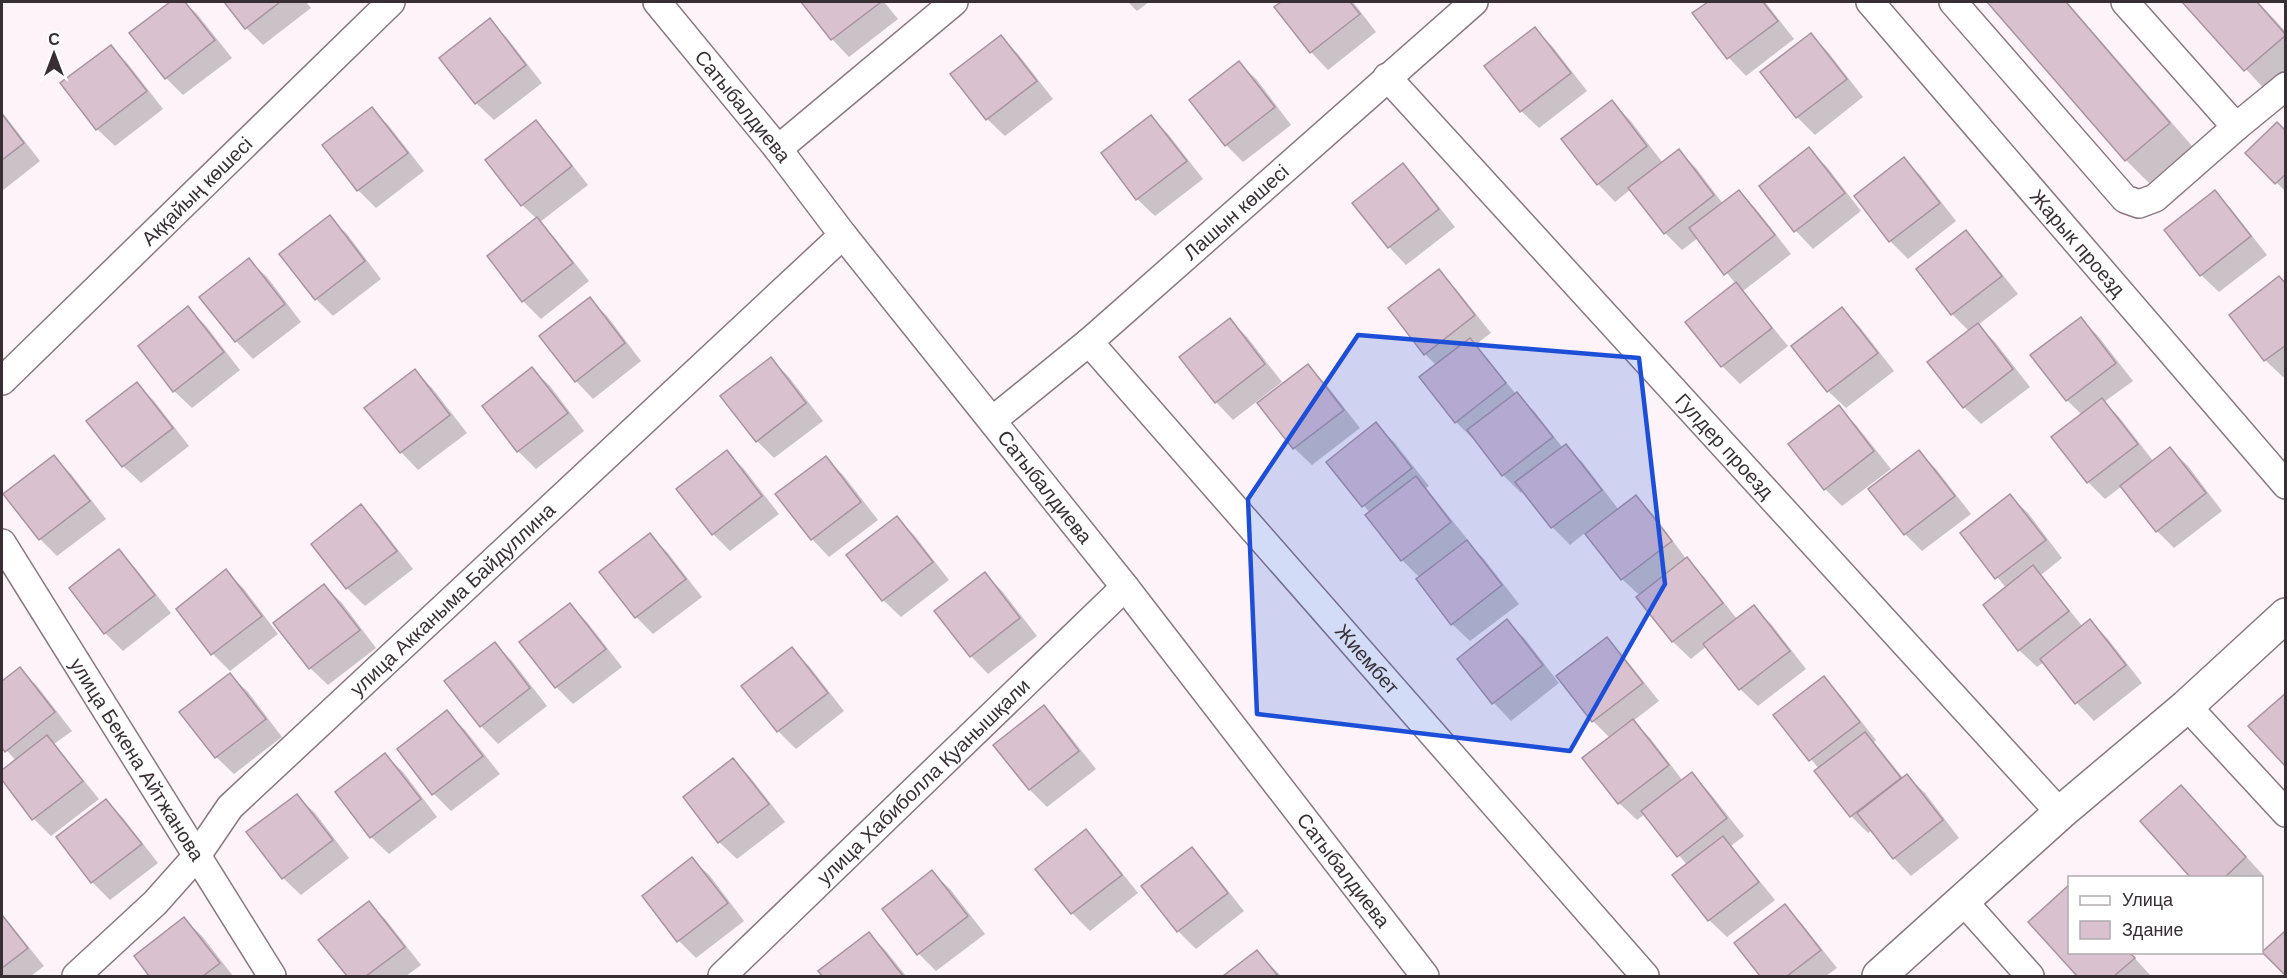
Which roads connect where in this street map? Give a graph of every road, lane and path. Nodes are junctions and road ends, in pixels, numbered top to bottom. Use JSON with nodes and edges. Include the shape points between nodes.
{"nodes":[{"id":1,"x":390,"y":2,"type":"edge"},
{"id":2,"x":657,"y":2,"type":"edge"},
{"id":3,"x":954,"y":2,"type":"edge"},
{"id":4,"x":1474,"y":2,"type":"edge"},
{"id":5,"x":1870,"y":2,"type":"edge"},
{"id":6,"x":1953,"y":2,"type":"edge"},
{"id":7,"x":2125,"y":2,"type":"edge"},
{"id":8,"x":1387,"y":77,"type":"junction"},
{"id":9,"x":2286,"y":86,"type":"edge"},
{"id":10,"x":2236,"y":127,"type":"junction"},
{"id":11,"x":778,"y":149,"type":"junction"},
{"id":12,"x":843,"y":235,"type":"junction"},
{"id":13,"x":1089,"y":342,"type":"junction"},
{"id":14,"x":2,"y":381,"type":"edge"},
{"id":15,"x":993,"y":420,"type":"junction"},
{"id":16,"x":2286,"y":485,"type":"edge"},
{"id":17,"x":2,"y":543,"type":"edge"},
{"id":18,"x":1125,"y":587,"type":"junction"},
{"id":19,"x":2286,"y":615,"type":"edge"},
{"id":20,"x":2187,"y":706,"type":"junction"},
{"id":21,"x":2060,"y":813,"type":"junction"},
{"id":22,"x":2286,"y":813,"type":"edge"},
{"id":23,"x":196,"y":857,"type":"junction"},
{"id":24,"x":1964,"y":902,"type":"junction"},
{"id":25,"x":76,"y":976,"type":"edge"},
{"id":26,"x":272,"y":976,"type":"edge"},
{"id":27,"x":722,"y":976,"type":"edge"},
{"id":28,"x":1424,"y":976,"type":"edge"},
{"id":29,"x":1645,"y":976,"type":"edge"},
{"id":30,"x":1879,"y":976,"type":"edge"},
{"id":31,"x":2030,"y":976,"type":"edge"}],
"edges":[{"from":1,"to":14,"type":"street","name":"Аққайың көшесі"},
{"from":2,"to":11,"type":"street","name":"Сатыбалдиева"},
{"from":3,"to":11,"type":"street"},
{"from":4,"to":8,"type":"street","name":"Лашын көшесі"},
{"from":5,"to":16,"type":"street","name":"Жарык проезд"},
{"from":6,"to":10,"type":"street","via":[[2125,199],[2139,204],[2155,198]]},
{"from":7,"to":10,"type":"street"},
{"from":8,"to":13,"type":"street","name":"Лашын көшесі"},
{"from":8,"to":21,"type":"street","name":"Гулдер проезд"},
{"from":9,"to":10,"type":"street"},
{"from":11,"to":12,"type":"street","name":"Сатыбалдиева"},
{"from":12,"to":15,"type":"street","name":"Сатыбалдиева"},
{"from":12,"to":23,"type":"street","name":"улица Акканыма Байдуллина","via":[[230,807]]},
{"from":13,"to":15,"type":"street","name":"Лашын көшесі"},
{"from":13,"to":29,"type":"street","name":"Жиембет"},
{"from":15,"to":18,"type":"street","name":"Сатыбалдиева"},
{"from":17,"to":23,"type":"street","name":"улица Бекена Айтжанова"},
{"from":18,"to":27,"type":"street","name":"улица Хабиболла Қуанышқали"},
{"from":18,"to":28,"type":"street","name":"Сатыбалдиева"},
{"from":19,"to":20,"type":"street"},
{"from":20,"to":21,"type":"street"},
{"from":20,"to":22,"type":"street"},
{"from":21,"to":24,"type":"street"},
{"from":23,"to":25,"type":"street","name":"улица Акканыма Байдуллина","via":[[155,903]]},
{"from":23,"to":26,"type":"street","name":"улица Бекена Айтжанова"},
{"from":24,"to":30,"type":"street"},
{"from":24,"to":31,"type":"street"}]}
